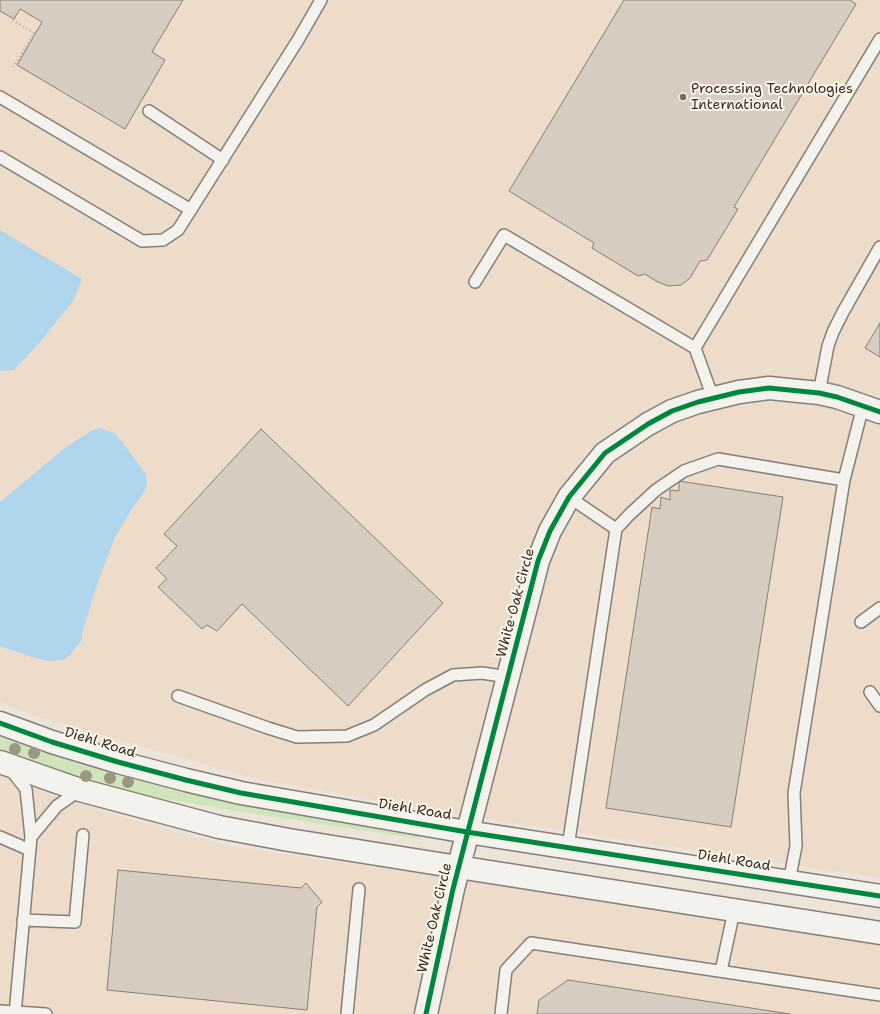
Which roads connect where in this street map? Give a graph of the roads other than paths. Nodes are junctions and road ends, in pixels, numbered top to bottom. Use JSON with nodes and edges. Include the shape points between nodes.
{"nodes":[{"id":1,"x":321,"y":0,"type":"edge"},
{"id":2,"x":880,"y":39,"type":"edge"},
{"id":3,"x":0,"y":97,"type":"edge"},
{"id":4,"x":149,"y":112,"type":"dead end"},
{"id":5,"x":0,"y":157,"type":"edge"},
{"id":6,"x":223,"y":160,"type":"junction"},
{"id":7,"x":191,"y":210,"type":"junction"},
{"id":8,"x":880,"y":247,"type":"edge"},
{"id":9,"x":475,"y":282,"type":"dead end"},
{"id":10,"x":695,"y":348,"type":"junction"},
{"id":11,"x":819,"y":393,"type":"junction"},
{"id":12,"x":713,"y":398,"type":"junction"},
{"id":13,"x":872,"y":409,"type":"edge"},
{"id":14,"x":844,"y":480,"type":"junction"},
{"id":15,"x":570,"y":497,"type":"junction"},
{"id":16,"x":616,"y":529,"type":"junction"},
{"id":17,"x":880,"y":608,"type":"edge"},
{"id":18,"x":860,"y":622,"type":"dead end"},
{"id":19,"x":508,"y":677,"type":"junction"},
{"id":20,"x":870,"y":692,"type":"dead end"},
{"id":21,"x":178,"y":696,"type":"dead end"},
{"id":22,"x":880,"y":706,"type":"edge"},
{"id":23,"x":0,"y":723,"type":"edge"},
{"id":24,"x":3,"y":764,"type":"edge"},
{"id":25,"x":80,"y":790,"type":"junction"},
{"id":26,"x":467,"y":832,"type":"junction"},
{"id":27,"x":83,"y":836,"type":"dead end"},
{"id":28,"x":0,"y":837,"type":"edge"},
{"id":29,"x":31,"y":837,"type":"junction"},
{"id":30,"x":568,"y":847,"type":"junction"},
{"id":31,"x":30,"y":850,"type":"junction"},
{"id":32,"x":458,"y":867,"type":"junction"},
{"id":33,"x":789,"y":882,"type":"junction"},
{"id":34,"x":359,"y":889,"type":"dead end"},
{"id":35,"x":880,"y":896,"type":"edge"},
{"id":36,"x":734,"y":911,"type":"junction"},
{"id":37,"x":23,"y":920,"type":"junction"},
{"id":38,"x":880,"y":933,"type":"edge"},
{"id":39,"x":720,"y":971,"type":"junction"},
{"id":40,"x":880,"y":995,"type":"edge"},
{"id":41,"x":0,"y":1011,"type":"edge"},
{"id":42,"x":15,"y":1013,"type":"edge"},
{"id":43,"x":46,"y":1014,"type":"edge"},
{"id":44,"x":347,"y":1014,"type":"edge"},
{"id":45,"x":426,"y":1014,"type":"edge"},
{"id":46,"x":501,"y":1014,"type":"edge"}],
"edges":[{"from":1,"to":6,"type":"lane"},
{"from":2,"to":10,"type":"lane"},
{"from":3,"to":7,"type":"lane"},
{"from":4,"to":6,"type":"lane"},
{"from":5,"to":7,"type":"lane","via":[[142,241],[163,240],[178,230]]},
{"from":6,"to":7,"type":"lane"},
{"from":8,"to":11,"type":"lane","via":[[833,332]]},
{"from":9,"to":10,"type":"lane","via":[[504,235]]},
{"from":10,"to":12,"type":"lane"},
{"from":11,"to":12,"type":"street","name":"White Oak Circle","via":[[770,388]]},
{"from":11,"to":13,"type":"street","name":"White Oak Circle"},
{"from":12,"to":15,"type":"street","name":"White Oak Circle","via":[[672,411],[625,439],[605,454]]},
{"from":13,"to":14,"type":"lane"},
{"from":14,"to":16,"type":"lane","via":[[718,459],[684,471],[656,490]]},
{"from":14,"to":33,"type":"lane","via":[[794,793],[796,846]]},
{"from":15,"to":16,"type":"lane"},
{"from":15,"to":19,"type":"street","name":"White Oak Circle","via":[[550,531],[538,561]]},
{"from":16,"to":30,"type":"lane"},
{"from":17,"to":18,"type":"lane"},
{"from":19,"to":21,"type":"lane","via":[[482,673],[453,675],[425,690],[374,725],[347,736],[297,737]]},
{"from":19,"to":26,"type":"street","name":"White Oak Circle"},
{"from":20,"to":22,"type":"lane"},
{"from":23,"to":26,"type":"street","name":"Diehl Road","via":[[60,744],[241,793]]},
{"from":24,"to":25,"type":"street"},
{"from":24,"to":29,"type":"lane","via":[[26,789]]},
{"from":25,"to":29,"type":"lane","via":[[58,806]]},
{"from":25,"to":32,"type":"street","via":[[219,827]]},
{"from":26,"to":30,"type":"street","name":"Diehl Road"},
{"from":26,"to":32,"type":"street","name":"White Oak Circle"},
{"from":27,"to":37,"type":"lane","via":[[75,922]]},
{"from":28,"to":31,"type":"lane"},
{"from":29,"to":31,"type":"lane"},
{"from":30,"to":33,"type":"street","name":"Diehl Road"},
{"from":31,"to":37,"type":"lane"},
{"from":32,"to":36,"type":"street"},
{"from":32,"to":45,"type":"street","name":"White Oak Circle"},
{"from":33,"to":35,"type":"street","name":"Diehl Road"},
{"from":34,"to":44,"type":"lane"},
{"from":36,"to":38,"type":"street"},
{"from":36,"to":39,"type":"lane"},
{"from":37,"to":42,"type":"lane"},
{"from":39,"to":40,"type":"lane"},
{"from":39,"to":46,"type":"lane","via":[[531,943],[506,970]]},
{"from":41,"to":42,"type":"lane"},
{"from":42,"to":43,"type":"lane"}]}
